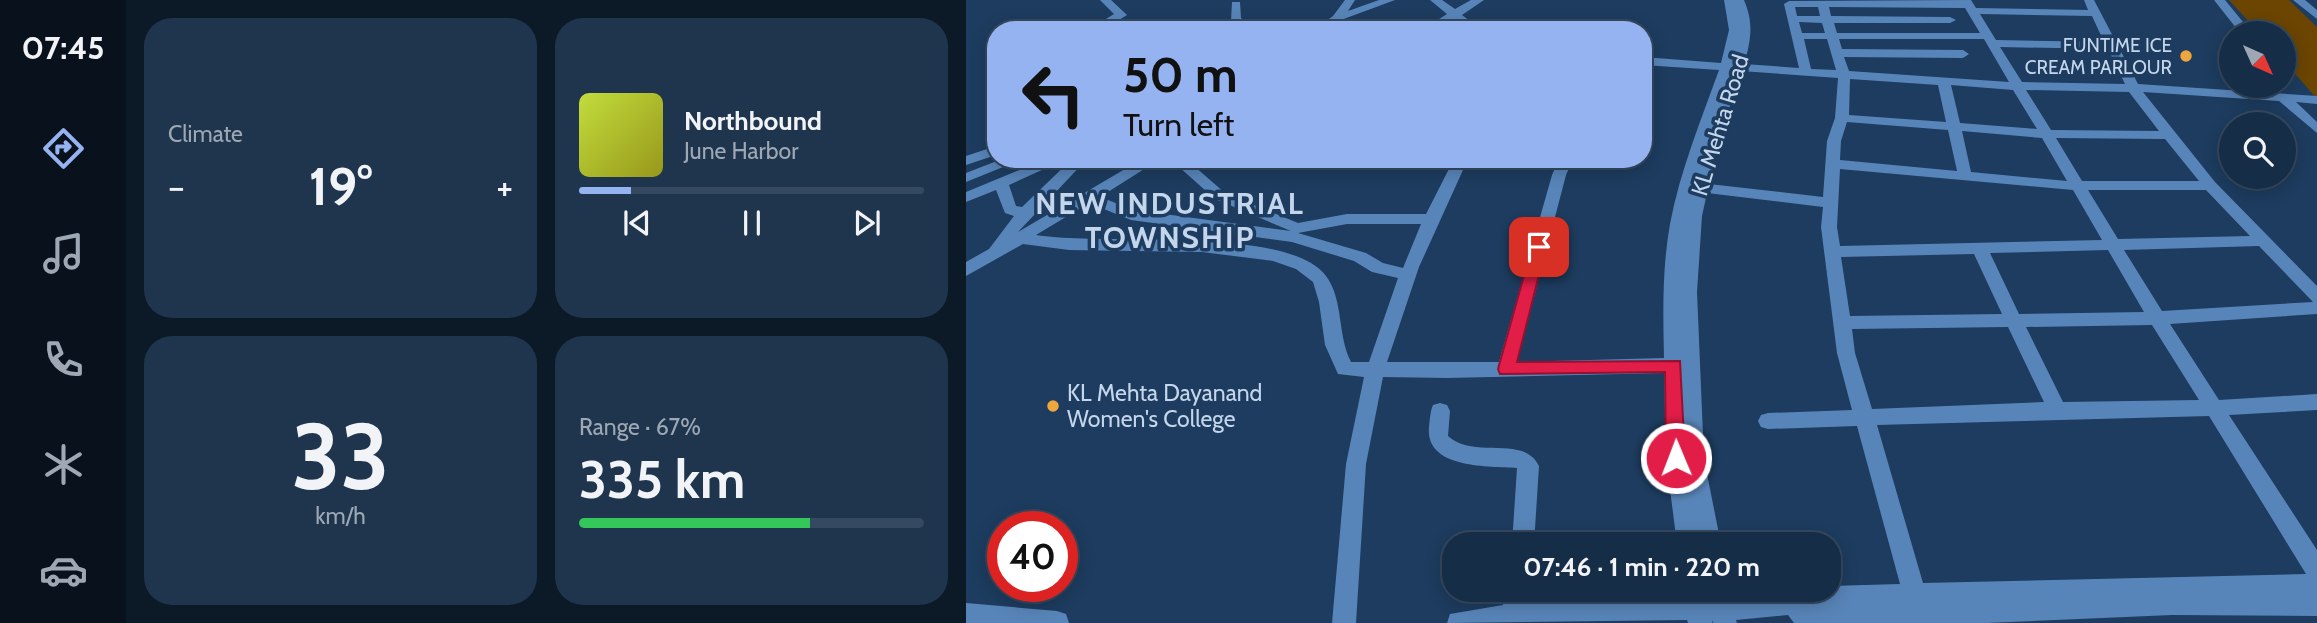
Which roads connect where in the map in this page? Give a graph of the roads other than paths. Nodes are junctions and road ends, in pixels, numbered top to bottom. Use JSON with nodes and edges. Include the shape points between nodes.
{"nodes":[{"id":1,"x":1105,"y":0,"type":"edge"},
{"id":2,"x":1350,"y":0,"type":"edge"},
{"id":3,"x":1390,"y":0,"type":"edge"},
{"id":4,"x":1435,"y":0,"type":"edge"},
{"id":5,"x":1479,"y":0,"type":"edge"},
{"id":6,"x":1729,"y":0,"type":"edge"},
{"id":7,"x":1739,"y":0,"type":"edge"},
{"id":8,"x":2089,"y":0,"type":"edge"},
{"id":9,"x":2205,"y":0,"type":"edge"},
{"id":10,"x":2219,"y":0,"type":"edge"},
{"id":11,"x":2298,"y":0,"type":"edge"},
{"id":12,"x":1822,"y":3,"type":"junction"},
{"id":13,"x":1236,"y":4,"type":"dead end"},
{"id":14,"x":1859,"y":4,"type":"junction"},
{"id":15,"x":1902,"y":4,"type":"junction"},
{"id":16,"x":1942,"y":5,"type":"junction"},
{"id":17,"x":1969,"y":5,"type":"edge"},
{"id":18,"x":2023,"y":6,"type":"edge"},
{"id":19,"x":2096,"y":13,"type":"junction"},
{"id":20,"x":1457,"y":15,"type":"junction"},
{"id":21,"x":2317,"y":16,"type":"edge"},
{"id":22,"x":1793,"y":19,"type":"junction"},
{"id":23,"x":1334,"y":20,"type":"joint"},
{"id":24,"x":1826,"y":20,"type":"junction"},
{"id":25,"x":1866,"y":20,"type":"junction"},
{"id":26,"x":1910,"y":20,"type":"junction"},
{"id":27,"x":1950,"y":20,"type":"junction"},
{"id":28,"x":1110,"y":21,"type":"edge"},
{"id":29,"x":1238,"y":21,"type":"edge"},
{"id":30,"x":1445,"y":21,"type":"edge"},
{"id":31,"x":1465,"y":21,"type":"edge"},
{"id":32,"x":2222,"y":21,"type":"edge"},
{"id":33,"x":2236,"y":21,"type":"edge"},
{"id":34,"x":1798,"y":36,"type":"junction"},
{"id":35,"x":1832,"y":36,"type":"junction"},
{"id":36,"x":1873,"y":36,"type":"junction"},
{"id":37,"x":1916,"y":36,"type":"junction"},
{"id":38,"x":1958,"y":36,"type":"junction"},
{"id":39,"x":1988,"y":39,"type":"junction"},
{"id":40,"x":2112,"y":46,"type":"junction"},
{"id":41,"x":1837,"y":53,"type":"junction"},
{"id":42,"x":1879,"y":53,"type":"junction"},
{"id":43,"x":1922,"y":53,"type":"junction"},
{"id":44,"x":1963,"y":54,"type":"dead end"},
{"id":45,"x":1652,"y":61,"type":"edge"},
{"id":46,"x":1732,"y":65,"type":"junction"},
{"id":47,"x":1806,"y":72,"type":"junction"},
{"id":48,"x":1844,"y":76,"type":"junction"},
{"id":49,"x":1890,"y":78,"type":"junction"},
{"id":50,"x":1944,"y":81,"type":"junction"},
{"id":51,"x":2017,"y":86,"type":"junction"},
{"id":52,"x":2133,"y":88,"type":"junction"},
{"id":53,"x":2219,"y":90,"type":"edge"},
{"id":54,"x":2296,"y":95,"type":"edge"},
{"id":55,"x":2296,"y":97,"type":"edge"},
{"id":56,"x":2284,"y":98,"type":"edge"},
{"id":57,"x":2299,"y":98,"type":"junction"},
{"id":58,"x":2317,"y":100,"type":"edge"},
{"id":59,"x":2317,"y":116,"type":"edge"},
{"id":60,"x":1842,"y":118,"type":"junction"},
{"id":61,"x":1954,"y":125,"type":"junction"},
{"id":62,"x":2317,"y":129,"type":"edge"},
{"id":63,"x":2046,"y":134,"type":"junction"},
{"id":64,"x":2169,"y":135,"type":"junction"},
{"id":65,"x":987,"y":153,"type":"edge"},
{"id":66,"x":966,"y":161,"type":"edge"},
{"id":67,"x":1833,"y":164,"type":"junction"},
{"id":68,"x":992,"y":168,"type":"edge"},
{"id":69,"x":1037,"y":168,"type":"edge"},
{"id":70,"x":1071,"y":168,"type":"edge"},
{"id":71,"x":1138,"y":168,"type":"edge"},
{"id":72,"x":1188,"y":168,"type":"edge"},
{"id":73,"x":1457,"y":168,"type":"edge"},
{"id":74,"x":1562,"y":168,"type":"edge"},
{"id":75,"x":1965,"y":176,"type":"junction"},
{"id":76,"x":966,"y":178,"type":"edge"},
{"id":77,"x":1001,"y":183,"type":"junction"},
{"id":78,"x":2210,"y":185,"type":"junction"},
{"id":79,"x":2077,"y":186,"type":"junction"},
{"id":80,"x":1694,"y":187,"type":"junction"},
{"id":81,"x":966,"y":196,"type":"edge"},
{"id":82,"x":1090,"y":198,"type":"junction"},
{"id":83,"x":1830,"y":203,"type":"junction"},
{"id":84,"x":1025,"y":213,"type":"junction"},
{"id":85,"x":1432,"y":219,"type":"junction"},
{"id":86,"x":1021,"y":238,"type":"junction"},
{"id":87,"x":2262,"y":241,"type":"junction"},
{"id":88,"x":2113,"y":245,"type":"junction"},
{"id":89,"x":1979,"y":248,"type":"junction"},
{"id":90,"x":1832,"y":252,"type":"junction"},
{"id":91,"x":993,"y":254,"type":"junction"},
{"id":92,"x":966,"y":270,"type":"edge"},
{"id":93,"x":1410,"y":275,"type":"junction"},
{"id":94,"x":2317,"y":297,"type":"edge"},
{"id":95,"x":2317,"y":308,"type":"edge"},
{"id":96,"x":2157,"y":318,"type":"junction"},
{"id":97,"x":2013,"y":320,"type":"junction"},
{"id":98,"x":1842,"y":323,"type":"junction"},
{"id":99,"x":1682,"y":365,"type":"junction"},
{"id":100,"x":1506,"y":369,"type":"junction"},
{"id":101,"x":1377,"y":372,"type":"junction"},
{"id":102,"x":2317,"y":402,"type":"edge"},
{"id":103,"x":2213,"y":408,"type":"junction"},
{"id":104,"x":2057,"y":410,"type":"junction"},
{"id":105,"x":1440,"y":411,"type":"dead end"},
{"id":106,"x":1864,"y":419,"type":"junction"},
{"id":107,"x":1768,"y":421,"type":"dead end"},
{"id":108,"x":1524,"y":532,"type":"edge"},
{"id":109,"x":1686,"y":532,"type":"edge"},
{"id":110,"x":1708,"y":532,"type":"edge"},
{"id":111,"x":2317,"y":570,"type":"edge"},
{"id":112,"x":2317,"y":585,"type":"edge"},
{"id":113,"x":1516,"y":602,"type":"edge"},
{"id":114,"x":2317,"y":604,"type":"edge"},
{"id":115,"x":1918,"y":605,"type":"junction"},
{"id":116,"x":1698,"y":607,"type":"edge"},
{"id":117,"x":1722,"y":607,"type":"edge"},
{"id":118,"x":966,"y":615,"type":"edge"},
{"id":119,"x":1514,"y":615,"type":"junction"},
{"id":120,"x":1057,"y":623,"type":"edge"},
{"id":121,"x":1344,"y":623,"type":"edge"},
{"id":122,"x":1459,"y":623,"type":"edge"}],
"edges":[{"from":1,"to":28,"type":"street","via":[[1121,15]]},
{"from":2,"to":23,"type":"street"},
{"from":3,"to":23,"type":"street"},
{"from":4,"to":20,"type":"street"},
{"from":5,"to":20,"type":"street"},
{"from":6,"to":46,"type":"street","name":"KL Mehta Road","via":[[1735,30]]},
{"from":7,"to":46,"type":"street","name":"KL Mehta Road","via":[[1746,39]]},
{"from":8,"to":19,"type":"street"},
{"from":9,"to":32,"type":"street"},
{"from":10,"to":33,"type":"street"},
{"from":11,"to":21,"type":"street"},
{"from":12,"to":14,"type":"street"},
{"from":12,"to":22,"type":"street","via":[[1789,4]]},
{"from":12,"to":24,"type":"street"},
{"from":13,"to":29,"type":"street"},
{"from":14,"to":15,"type":"street"},
{"from":14,"to":25,"type":"street"},
{"from":15,"to":16,"type":"street"},
{"from":15,"to":26,"type":"street"},
{"from":16,"to":17,"type":"street"},
{"from":16,"to":27,"type":"street"},
{"from":17,"to":18,"type":"street"},
{"from":17,"to":39,"type":"street"},
{"from":18,"to":19,"type":"street"},
{"from":19,"to":40,"type":"street"},
{"from":20,"to":30,"type":"street"},
{"from":20,"to":31,"type":"street"},
{"from":22,"to":24,"type":"street"},
{"from":22,"to":34,"type":"street"},
{"from":24,"to":25,"type":"street"},
{"from":24,"to":35,"type":"street"},
{"from":25,"to":26,"type":"street"},
{"from":25,"to":36,"type":"street"},
{"from":26,"to":27,"type":"street"},
{"from":26,"to":37,"type":"street"},
{"from":27,"to":38,"type":"street"},
{"from":34,"to":35,"type":"street"},
{"from":34,"to":47,"type":"street"},
{"from":35,"to":36,"type":"street"},
{"from":35,"to":41,"type":"street"},
{"from":36,"to":37,"type":"street"},
{"from":36,"to":42,"type":"street"},
{"from":37,"to":38,"type":"street"},
{"from":37,"to":43,"type":"street"},
{"from":38,"to":39,"type":"street"},
{"from":39,"to":40,"type":"street"},
{"from":39,"to":51,"type":"street"},
{"from":40,"to":52,"type":"street"},
{"from":41,"to":42,"type":"street"},
{"from":41,"to":48,"type":"street"},
{"from":42,"to":43,"type":"street"},
{"from":42,"to":49,"type":"street"},
{"from":43,"to":44,"type":"street"},
{"from":45,"to":46,"type":"street"},
{"from":46,"to":47,"type":"street"},
{"from":46,"to":80,"type":"street","name":"KL Mehta Road"},
{"from":47,"to":48,"type":"street"},
{"from":48,"to":49,"type":"street"},
{"from":48,"to":60,"type":"street"},
{"from":49,"to":50,"type":"street"},
{"from":50,"to":51,"type":"street"},
{"from":50,"to":61,"type":"street"},
{"from":51,"to":52,"type":"street"},
{"from":51,"to":63,"type":"street"},
{"from":52,"to":53,"type":"street"},
{"from":52,"to":64,"type":"street"},
{"from":54,"to":57,"type":"street"},
{"from":55,"to":57,"type":"street"},
{"from":56,"to":62,"type":"street"},
{"from":57,"to":58,"type":"street"},
{"from":57,"to":59,"type":"street"},
{"from":60,"to":61,"type":"street"},
{"from":60,"to":67,"type":"street"},
{"from":61,"to":63,"type":"street"},
{"from":61,"to":75,"type":"street"},
{"from":63,"to":64,"type":"street"},
{"from":63,"to":79,"type":"street"},
{"from":64,"to":78,"type":"street"},
{"from":65,"to":66,"type":"street"},
{"from":67,"to":75,"type":"street"},
{"from":67,"to":83,"type":"street"},
{"from":68,"to":76,"type":"street"},
{"from":69,"to":77,"type":"street"},
{"from":70,"to":84,"type":"street"},
{"from":71,"to":82,"type":"street"},
{"from":72,"to":85,"type":"street","via":[[1220,195],[1297,228],[1347,219]]},
{"from":73,"to":85,"type":"street"},
{"from":74,"to":100,"type":"street"},
{"from":75,"to":79,"type":"street"},
{"from":77,"to":81,"type":"street"},
{"from":77,"to":84,"type":"street","via":[[1010,210]]},
{"from":78,"to":79,"type":"street"},
{"from":78,"to":87,"type":"street"},
{"from":79,"to":88,"type":"street"},
{"from":80,"to":83,"type":"street"},
{"from":80,"to":99,"type":"street","name":"KL Mehta Road"},
{"from":82,"to":86,"type":"street"},
{"from":82,"to":93,"type":"street","via":[[1131,215],[1293,237]]},
{"from":83,"to":90,"type":"street"},
{"from":84,"to":91,"type":"street"},
{"from":85,"to":93,"type":"street"},
{"from":86,"to":91,"type":"street"},
{"from":86,"to":101,"type":"street","via":[[1067,245],[1181,245],[1279,255],[1301,262],[1319,278],[1329,307],[1333,344],[1345,369]]},
{"from":87,"to":88,"type":"street"},
{"from":87,"to":94,"type":"street"},
{"from":88,"to":89,"type":"street"},
{"from":88,"to":96,"type":"street"},
{"from":89,"to":90,"type":"street"},
{"from":89,"to":97,"type":"street"},
{"from":90,"to":98,"type":"street"},
{"from":91,"to":92,"type":"street"},
{"from":93,"to":101,"type":"street"},
{"from":95,"to":96,"type":"street"},
{"from":96,"to":97,"type":"street"},
{"from":96,"to":103,"type":"street"},
{"from":97,"to":98,"type":"street"},
{"from":97,"to":104,"type":"street"},
{"from":98,"to":106,"type":"street"},
{"from":99,"to":100,"type":"street"},
{"from":99,"to":109,"type":"street","name":"KL Mehta Road","via":[[1676,458]]},
{"from":99,"to":110,"type":"street","name":"KL Mehta Road"},
{"from":100,"to":101,"type":"street"},
{"from":101,"to":121,"type":"street","via":[[1356,463]]},
{"from":102,"to":103,"type":"street"},
{"from":103,"to":104,"type":"street"},
{"from":103,"to":111,"type":"street"},
{"from":104,"to":106,"type":"street"},
{"from":105,"to":108,"type":"street","via":[[1437,439],[1446,450],[1522,459],[1529,466]]},
{"from":106,"to":107,"type":"street"},
{"from":106,"to":115,"type":"street"},
{"from":112,"to":115,"type":"street"},
{"from":113,"to":119,"type":"street"},
{"from":114,"to":115,"type":"street"},
{"from":115,"to":117,"type":"street","via":[[1804,615],[1793,603]]},
{"from":116,"to":117,"type":"street"},
{"from":116,"to":119,"type":"street"},
{"from":118,"to":120,"type":"street"},
{"from":119,"to":122,"type":"street"}]}
